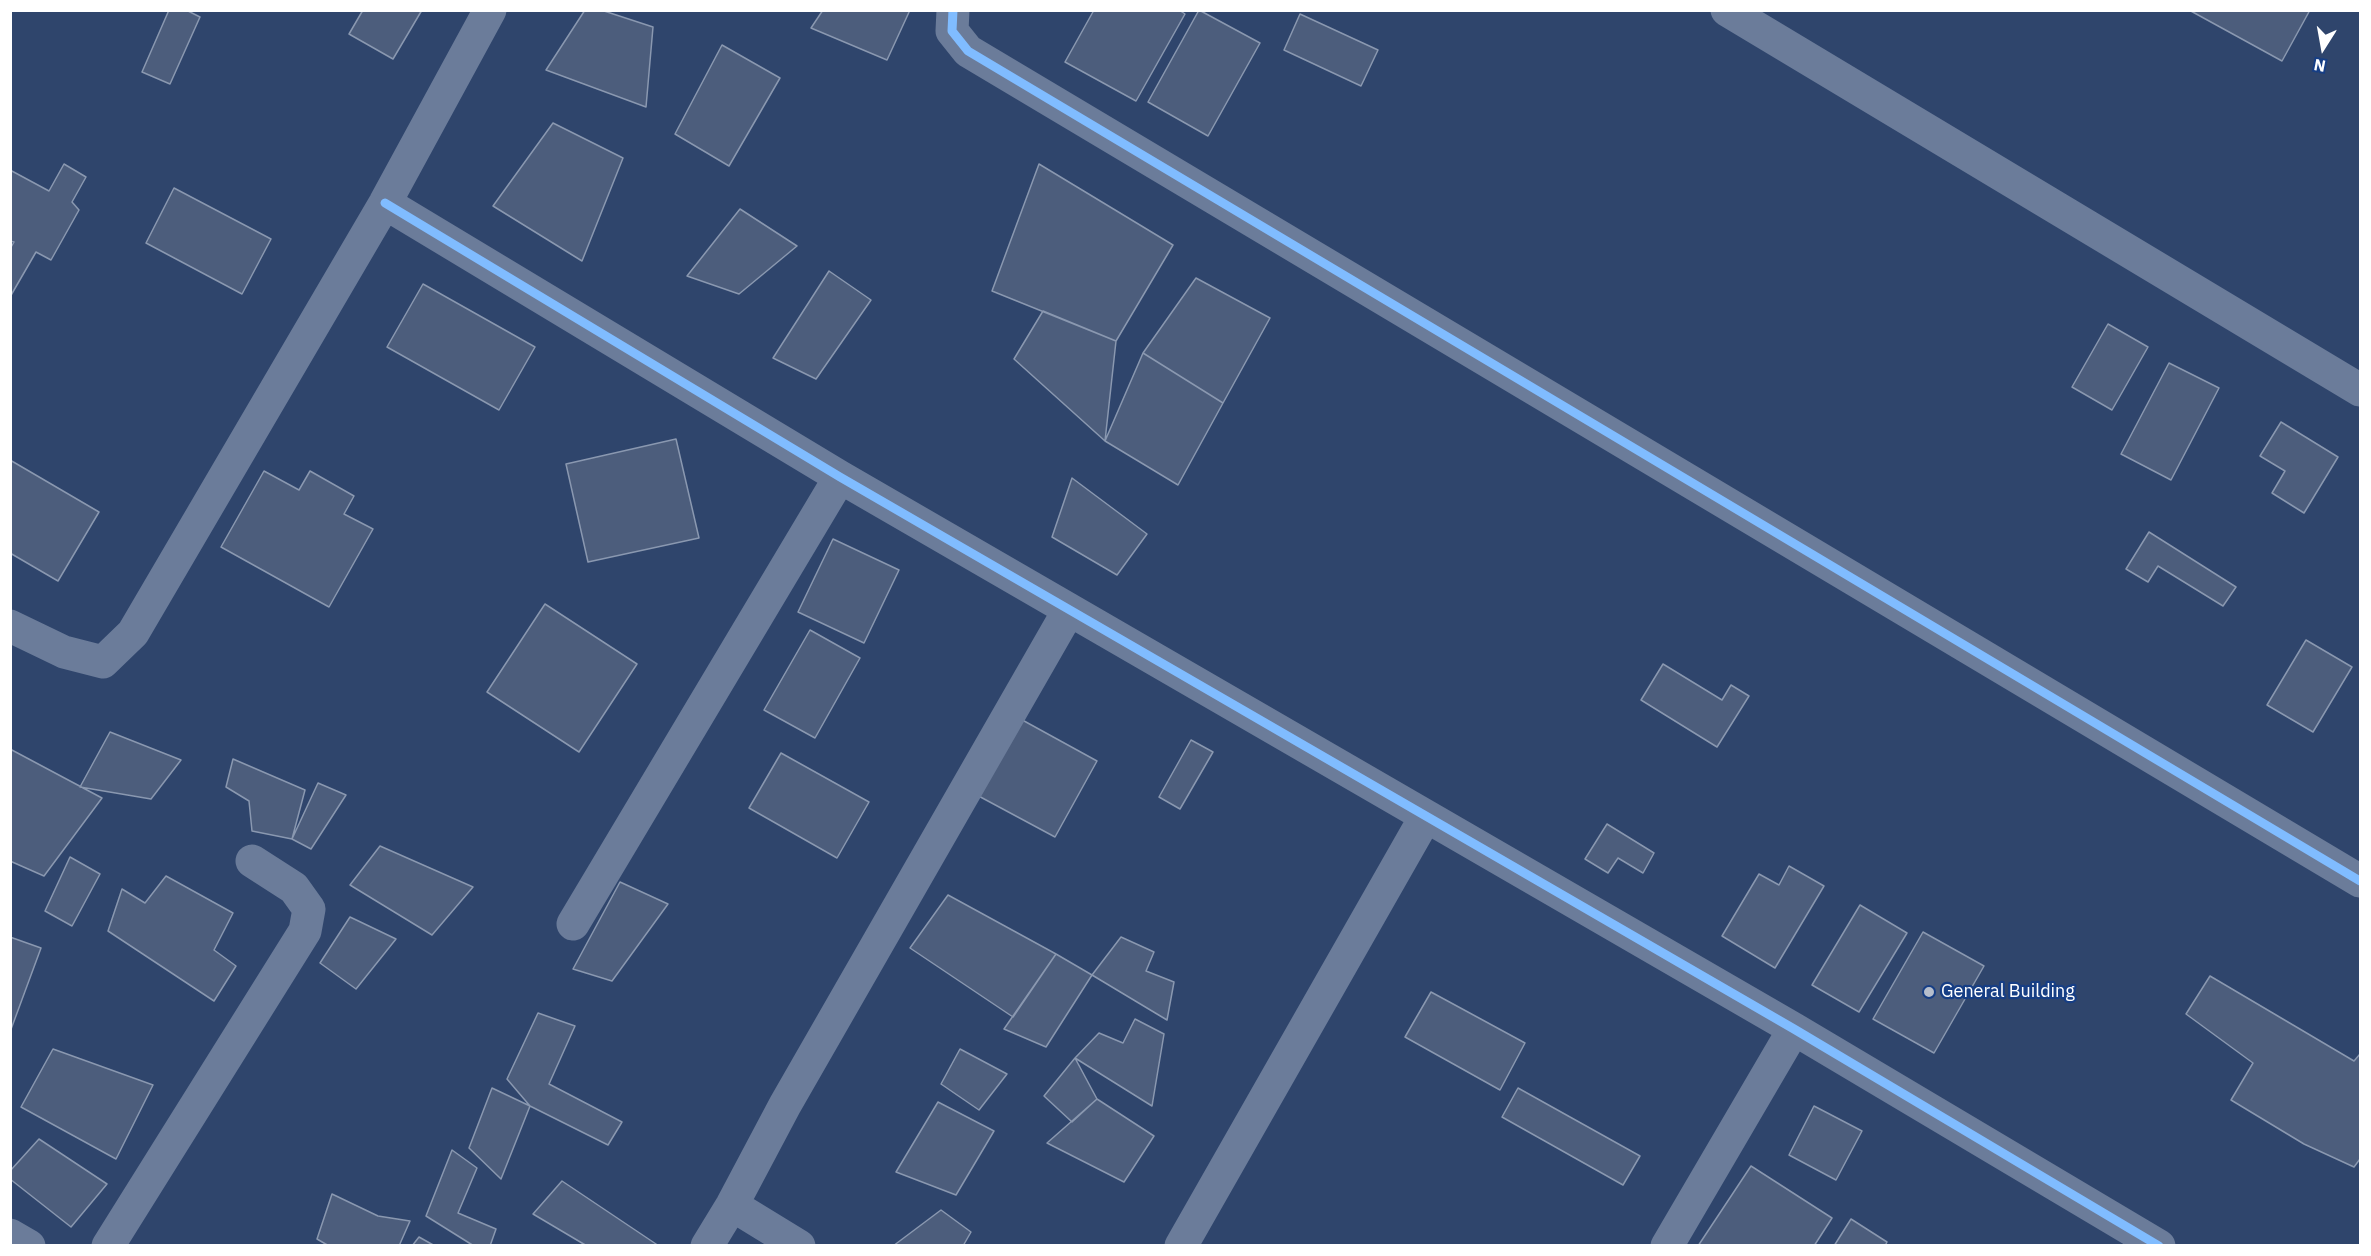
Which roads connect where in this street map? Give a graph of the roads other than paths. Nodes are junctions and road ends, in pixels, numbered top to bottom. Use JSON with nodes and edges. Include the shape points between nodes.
{"nodes":[{"id":1,"x":953,"y":10,"type":"edge"},
{"id":2,"x":1727,"y":10,"type":"edge"},
{"id":3,"x":484,"y":13,"type":"edge"},
{"id":4,"x":385,"y":203,"type":"junction"},
{"id":5,"x":2361,"y":390,"type":"edge"},
{"id":6,"x":840,"y":477,"type":"junction"},
{"id":7,"x":1069,"y":610,"type":"junction"},
{"id":8,"x":10,"y":626,"type":"edge"},
{"id":9,"x":1426,"y":816,"type":"junction"},
{"id":10,"x":252,"y":861,"type":"dead end"},
{"id":11,"x":2361,"y":881,"type":"edge"},
{"id":12,"x":573,"y":924,"type":"dead end"},
{"id":13,"x":1794,"y":1029,"type":"junction"},
{"id":14,"x":732,"y":1205,"type":"junction"},
{"id":15,"x":10,"y":1235,"type":"edge"},
{"id":16,"x":29,"y":1245,"type":"edge"},
{"id":17,"x":108,"y":1245,"type":"edge"},
{"id":18,"x":707,"y":1245,"type":"edge"},
{"id":19,"x":799,"y":1245,"type":"edge"},
{"id":20,"x":1181,"y":1245,"type":"edge"},
{"id":21,"x":1667,"y":1245,"type":"edge"},
{"id":22,"x":2159,"y":1245,"type":"edge"}],
"edges":[{"from":1,"to":11,"type":"street","via":[[952,31],[968,51]]},
{"from":2,"to":5,"type":"street"},
{"from":3,"to":4,"type":"street"},
{"from":4,"to":6,"type":"street"},
{"from":4,"to":8,"type":"street","via":[[133,633],[103,662],[64,652]]},
{"from":6,"to":7,"type":"street"},
{"from":6,"to":12,"type":"street"},
{"from":7,"to":9,"type":"street"},
{"from":7,"to":14,"type":"street","via":[[785,1105]]},
{"from":9,"to":13,"type":"street"},
{"from":9,"to":20,"type":"street"},
{"from":10,"to":17,"type":"street","via":[[294,888],[309,909],[305,931]]},
{"from":13,"to":21,"type":"street"},
{"from":13,"to":22,"type":"street"},
{"from":14,"to":18,"type":"street"},
{"from":14,"to":19,"type":"street"},
{"from":15,"to":16,"type":"street"}]}
